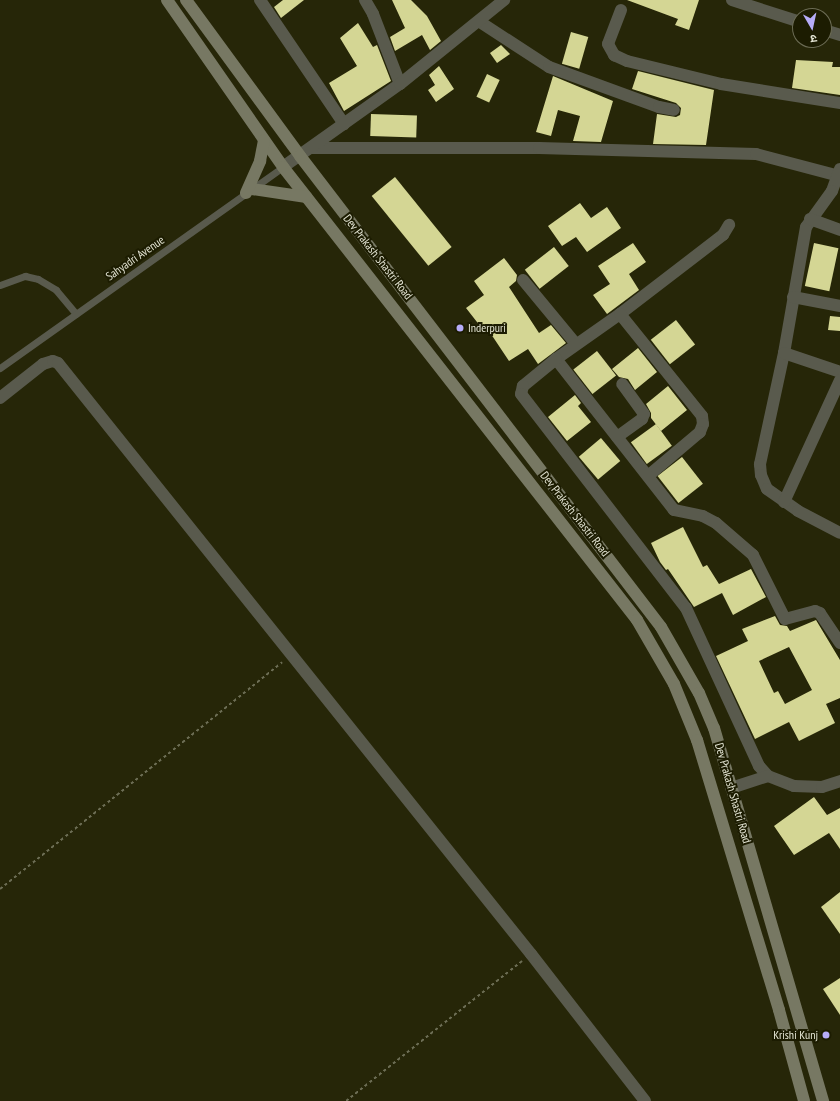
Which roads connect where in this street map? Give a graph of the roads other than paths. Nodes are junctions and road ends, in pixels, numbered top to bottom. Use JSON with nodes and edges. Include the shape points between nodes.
{"nodes":[{"id":1,"x":167,"y":0,"type":"edge"},
{"id":2,"x":186,"y":0,"type":"edge"},
{"id":3,"x":260,"y":0,"type":"edge"},
{"id":4,"x":365,"y":0,"type":"edge"},
{"id":5,"x":504,"y":0,"type":"edge"},
{"id":6,"x":732,"y":0,"type":"edge"},
{"id":7,"x":621,"y":10,"type":"dead end"},
{"id":8,"x":792,"y":19,"type":"edge"},
{"id":9,"x":480,"y":22,"type":"junction"},
{"id":10,"x":400,"y":84,"type":"junction"},
{"id":11,"x":840,"y":103,"type":"edge"},
{"id":12,"x":674,"y":110,"type":"dead end"},
{"id":13,"x":344,"y":124,"type":"junction"},
{"id":14,"x":264,"y":140,"type":"junction"},
{"id":15,"x":311,"y":148,"type":"junction"},
{"id":16,"x":300,"y":156,"type":"junction"},
{"id":17,"x":283,"y":167,"type":"junction"},
{"id":18,"x":839,"y":173,"type":"edge"},
{"id":19,"x":249,"y":191,"type":"junction"},
{"id":20,"x":306,"y":197,"type":"junction"},
{"id":21,"x":810,"y":219,"type":"junction"},
{"id":22,"x":729,"y":225,"type":"dead end"},
{"id":23,"x":840,"y":230,"type":"edge"},
{"id":24,"x":523,"y":280,"type":"dead end"},
{"id":25,"x":0,"y":285,"type":"edge"},
{"id":26,"x":793,"y":297,"type":"junction"},
{"id":27,"x":840,"y":306,"type":"edge"},
{"id":28,"x":76,"y":314,"type":"junction"},
{"id":29,"x":620,"y":314,"type":"junction"},
{"id":30,"x":576,"y":344,"type":"junction"},
{"id":31,"x":784,"y":353,"type":"junction"},
{"id":32,"x":556,"y":359,"type":"junction"},
{"id":33,"x":0,"y":368,"type":"edge"},
{"id":34,"x":840,"y":372,"type":"edge"},
{"id":35,"x":840,"y":380,"type":"edge"},
{"id":36,"x":622,"y":384,"type":"dead end"},
{"id":37,"x":0,"y":398,"type":"edge"},
{"id":38,"x":617,"y":437,"type":"junction"},
{"id":39,"x":648,"y":476,"type":"junction"},
{"id":40,"x":784,"y":502,"type":"junction"},
{"id":41,"x":840,"y":533,"type":"edge"},
{"id":42,"x":840,"y":643,"type":"edge"},
{"id":43,"x":768,"y":776,"type":"junction"},
{"id":44,"x":840,"y":781,"type":"edge"},
{"id":45,"x":731,"y":788,"type":"junction"},
{"id":46,"x":645,"y":1101,"type":"edge"},
{"id":47,"x":804,"y":1101,"type":"edge"},
{"id":48,"x":823,"y":1101,"type":"edge"}],
"edges":[{"from":1,"to":14,"type":"street","name":"Dev Prakash Shastri Road"},
{"from":2,"to":16,"type":"street","name":"Dev Prakash Shastri Road"},
{"from":3,"to":13,"type":"street"},
{"from":4,"to":10,"type":"street"},
{"from":5,"to":9,"type":"street"},
{"from":6,"to":8,"type":"street"},
{"from":7,"to":11,"type":"street","via":[[608,44],[614,55],[627,61],[721,84]]},
{"from":9,"to":10,"type":"street"},
{"from":9,"to":12,"type":"street","via":[[549,67],[659,108]]},
{"from":10,"to":13,"type":"street"},
{"from":13,"to":15,"type":"street"},
{"from":14,"to":17,"type":"street","name":"Dev Prakash Shastri Road"},
{"from":14,"to":19,"type":"street","via":[[260,161]]},
{"from":15,"to":16,"type":"street"},
{"from":15,"to":18,"type":"street","via":[[539,148],[756,154]]},
{"from":16,"to":17,"type":"street"},
{"from":16,"to":45,"type":"street","name":"Dev Prakash Shastri Road","via":[[662,627],[702,700],[714,728]]},
{"from":17,"to":19,"type":"lane","name":"Sahyadri Avenue"},
{"from":17,"to":20,"type":"street","name":"Dev Prakash Shastri Road"},
{"from":18,"to":21,"type":"street","via":[[832,191]]},
{"from":19,"to":20,"type":"street"},
{"from":19,"to":28,"type":"lane","name":"Sahyadri Avenue"},
{"from":20,"to":47,"type":"street","name":"Dev Prakash Shastri Road","via":[[637,620],[674,684],[697,740]]},
{"from":21,"to":23,"type":"street"},
{"from":21,"to":26,"type":"street","via":[[800,252]]},
{"from":22,"to":29,"type":"street","via":[[723,235]]},
{"from":24,"to":30,"type":"street"},
{"from":25,"to":28,"type":"lane","via":[[25,276],[38,280],[56,290]]},
{"from":26,"to":27,"type":"street"},
{"from":26,"to":31,"type":"street"},
{"from":28,"to":33,"type":"lane","name":"Sahyadri Avenue"},
{"from":29,"to":30,"type":"street"},
{"from":29,"to":39,"type":"street","via":[[702,416],[700,432]]},
{"from":30,"to":32,"type":"street"},
{"from":31,"to":34,"type":"street"},
{"from":31,"to":40,"type":"street","via":[[760,464],[763,482]]},
{"from":32,"to":38,"type":"street"},
{"from":32,"to":43,"type":"street","via":[[522,386],[521,394],[686,608],[754,757]]},
{"from":35,"to":40,"type":"street"},
{"from":36,"to":38,"type":"street","via":[[644,414],[642,419]]},
{"from":37,"to":46,"type":"street","via":[[43,364],[53,361],[58,364],[531,954]]},
{"from":38,"to":39,"type":"street"},
{"from":39,"to":42,"type":"street","via":[[674,510],[709,518],[750,552],[785,619],[815,611],[820,613]]},
{"from":40,"to":41,"type":"street"},
{"from":43,"to":44,"type":"street","via":[[804,787],[822,787]]},
{"from":43,"to":45,"type":"street"},
{"from":45,"to":48,"type":"street","name":"Dev Prakash Shastri Road"}]}
